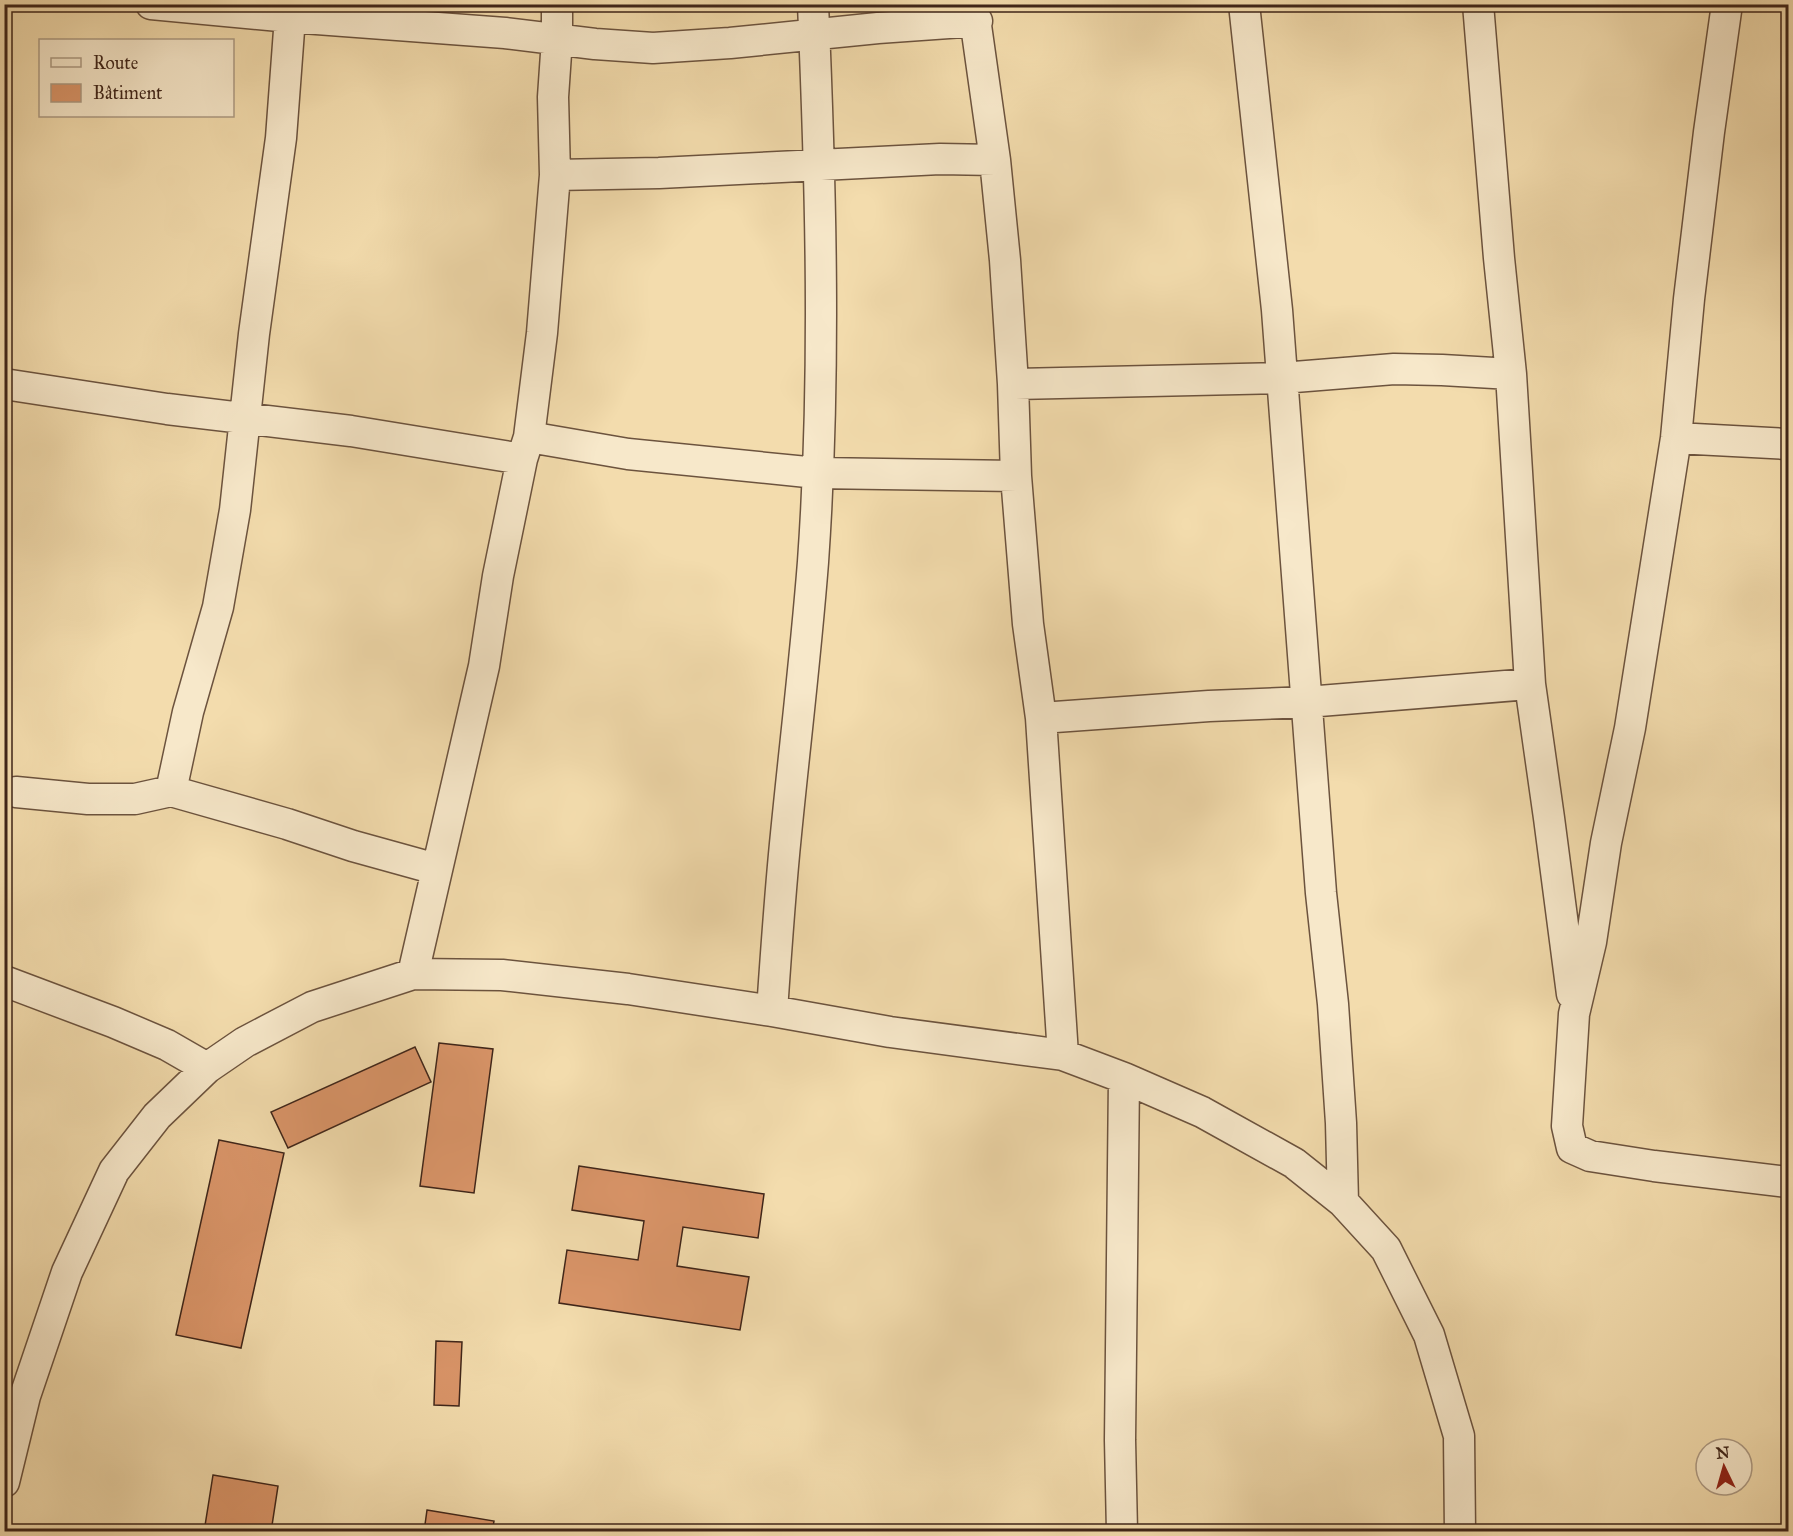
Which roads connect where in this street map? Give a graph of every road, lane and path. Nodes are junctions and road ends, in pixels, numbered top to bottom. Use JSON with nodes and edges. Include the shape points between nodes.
{"nodes":[{"id":1,"x":151,"y":4,"type":"edge"},
{"id":2,"x":557,"y":4,"type":"edge"},
{"id":3,"x":813,"y":4,"type":"edge"},
{"id":4,"x":1244,"y":4,"type":"edge"},
{"id":5,"x":1478,"y":4,"type":"edge"},
{"id":6,"x":1727,"y":4,"type":"edge"},
{"id":7,"x":975,"y":13,"type":"edge"},
{"id":8,"x":290,"y":18,"type":"junction"},
{"id":9,"x":814,"y":34,"type":"junction"},
{"id":10,"x":557,"y":39,"type":"junction"},
{"id":11,"x":995,"y":160,"type":"junction"},
{"id":12,"x":819,"y":165,"type":"junction"},
{"id":13,"x":555,"y":175,"type":"junction"},
{"id":14,"x":1511,"y":374,"type":"junction"},
{"id":15,"x":1282,"y":378,"type":"junction"},
{"id":16,"x":4,"y":384,"type":"edge"},
{"id":17,"x":1013,"y":384,"type":"junction"},
{"id":18,"x":245,"y":418,"type":"junction"},
{"id":19,"x":1676,"y":438,"type":"junction"},
{"id":20,"x":1788,"y":444,"type":"edge"},
{"id":21,"x":526,"y":448,"type":"junction"},
{"id":22,"x":818,"y":473,"type":"junction"},
{"id":23,"x":1016,"y":476,"type":"junction"},
{"id":24,"x":1530,"y":684,"type":"junction"},
{"id":25,"x":1307,"y":702,"type":"junction"},
{"id":26,"x":1041,"y":718,"type":"junction"},
{"id":27,"x":171,"y":791,"type":"junction"},
{"id":28,"x":16,"y":792,"type":"dead end"},
{"id":29,"x":436,"y":869,"type":"junction"},
{"id":30,"x":413,"y":974,"type":"junction"},
{"id":31,"x":4,"y":981,"type":"edge"},
{"id":32,"x":772,"y":1011,"type":"junction"},
{"id":33,"x":1574,"y":1014,"type":"junction"},
{"id":34,"x":1063,"y":1055,"type":"junction"},
{"id":35,"x":207,"y":1068,"type":"junction"},
{"id":36,"x":1124,"y":1078,"type":"junction"},
{"id":37,"x":1788,"y":1182,"type":"edge"},
{"id":38,"x":1343,"y":1202,"type":"junction"},
{"id":39,"x":4,"y":1482,"type":"edge"},
{"id":40,"x":1122,"y":1532,"type":"edge"},
{"id":41,"x":1460,"y":1532,"type":"edge"}],
"edges":[{"from":1,"to":8,"type":"street"},
{"from":2,"to":10,"type":"street"},
{"from":3,"to":9,"type":"street"},
{"from":4,"to":15,"type":"street"},
{"from":5,"to":14,"type":"street"},
{"from":6,"to":19,"type":"street","via":[[1689,299]]},
{"from":7,"to":9,"type":"street"},
{"from":7,"to":11,"type":"street"},
{"from":8,"to":10,"type":"street"},
{"from":8,"to":18,"type":"street","via":[[281,138]]},
{"from":9,"to":10,"type":"street","via":[[653,48]]},
{"from":9,"to":12,"type":"street"},
{"from":10,"to":13,"type":"street","via":[[553,97]]},
{"from":11,"to":12,"type":"street"},
{"from":11,"to":17,"type":"street"},
{"from":12,"to":13,"type":"street"},
{"from":12,"to":22,"type":"street"},
{"from":13,"to":21,"type":"street","via":[[542,333]]},
{"from":14,"to":15,"type":"street","via":[[1394,369]]},
{"from":14,"to":24,"type":"street"},
{"from":15,"to":17,"type":"street"},
{"from":15,"to":25,"type":"street"},
{"from":16,"to":18,"type":"street"},
{"from":17,"to":23,"type":"street"},
{"from":18,"to":21,"type":"street"},
{"from":18,"to":27,"type":"street","via":[[235,510],[218,607],[188,712]]},
{"from":19,"to":20,"type":"street"},
{"from":19,"to":33,"type":"street","via":[[1630,728]]},
{"from":21,"to":22,"type":"street"},
{"from":21,"to":29,"type":"street","via":[[498,576],[484,666]]},
{"from":22,"to":23,"type":"street"},
{"from":22,"to":32,"type":"street"},
{"from":23,"to":26,"type":"street","via":[[1028,624]]},
{"from":24,"to":25,"type":"street"},
{"from":24,"to":33,"type":"street"},
{"from":25,"to":26,"type":"street"},
{"from":25,"to":38,"type":"street","via":[[1333,1004]]},
{"from":26,"to":34,"type":"street"},
{"from":27,"to":28,"type":"street","via":[[135,799]]},
{"from":27,"to":29,"type":"street"},
{"from":29,"to":30,"type":"street"},
{"from":30,"to":32,"type":"street","via":[[502,975]]},
{"from":30,"to":35,"type":"street","via":[[312,1007],[245,1042]]},
{"from":31,"to":35,"type":"street","via":[[167,1045]]},
{"from":32,"to":34,"type":"street","via":[[890,1032]]},
{"from":33,"to":37,"type":"street","via":[[1567,1126],[1572,1148],[1601,1158]]},
{"from":34,"to":36,"type":"street"},
{"from":35,"to":39,"type":"street","via":[[158,1116],[114,1171],[67,1272],[25,1396]]},
{"from":36,"to":38,"type":"street","via":[[1202,1112],[1294,1163]]},
{"from":36,"to":40,"type":"street"},
{"from":38,"to":41,"type":"street","via":[[1386,1249],[1429,1335],[1459,1436]]}]}
